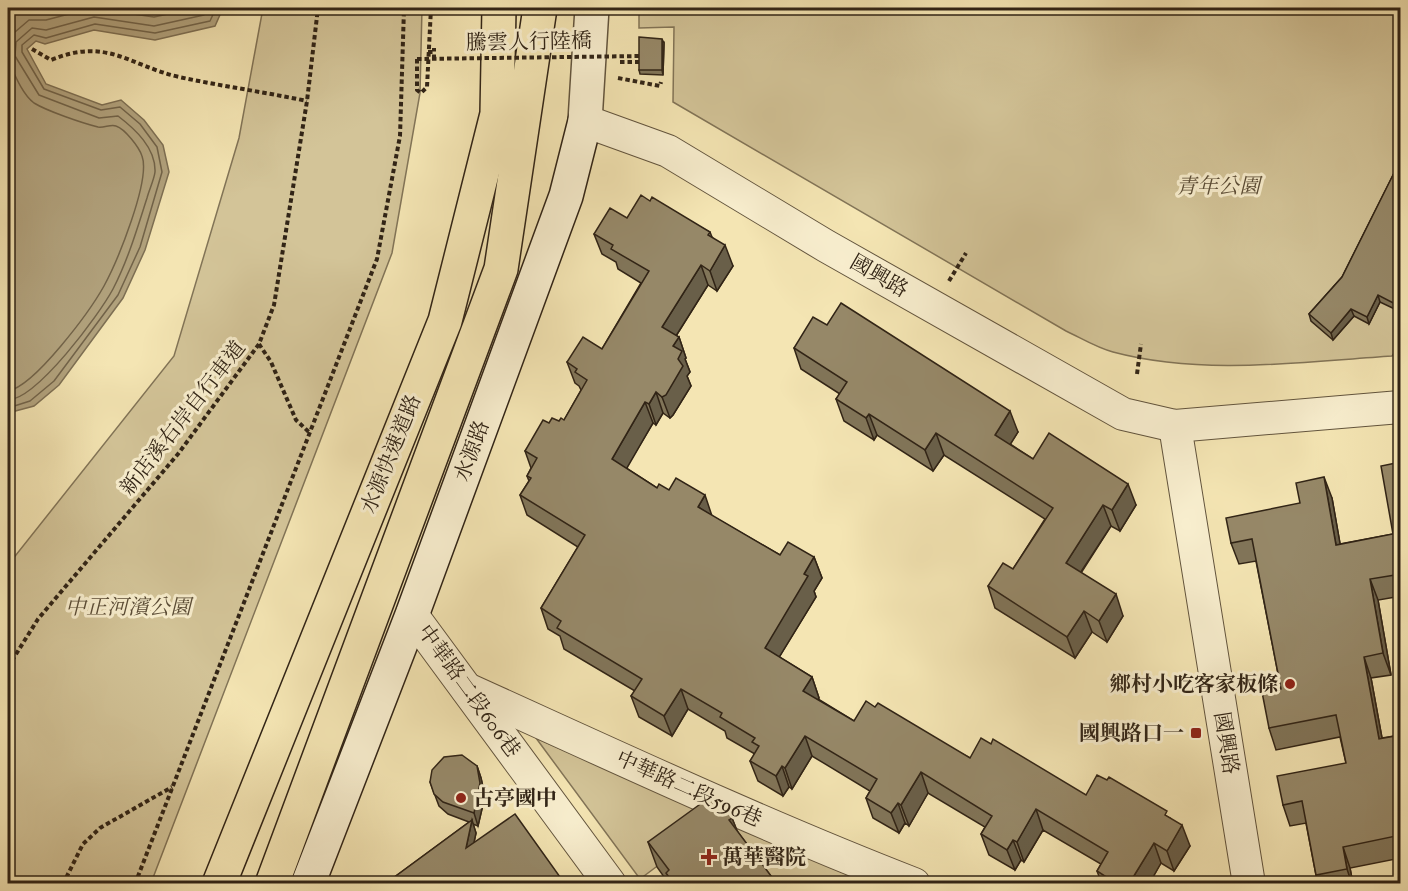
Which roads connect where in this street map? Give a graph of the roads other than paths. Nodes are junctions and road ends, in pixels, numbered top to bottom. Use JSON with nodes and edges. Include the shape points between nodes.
{"nodes":[{"id":1,"x":499,"y":8,"type":"edge"},
{"id":2,"x":540,"y":8,"type":"edge"},
{"id":3,"x":592,"y":8,"type":"edge"},
{"id":4,"x":585,"y":121,"type":"junction"},
{"id":5,"x":1401,"y":407,"type":"edge"},
{"id":6,"x":1174,"y":426,"type":"junction"},
{"id":7,"x":412,"y":615,"type":"junction"},
{"id":8,"x":467,"y":689,"type":"junction"},
{"id":9,"x":245,"y":817,"type":"junction"},
{"id":10,"x":219,"y":884,"type":"edge"},
{"id":11,"x":230,"y":884,"type":"edge"},
{"id":12,"x":272,"y":884,"type":"edge"},
{"id":13,"x":308,"y":884,"type":"edge"},
{"id":14,"x":610,"y":884,"type":"edge"},
{"id":15,"x":914,"y":884,"type":"edge"},
{"id":16,"x":1249,"y":884,"type":"edge"}],
"edges":[{"from":1,"to":9,"type":"highway","name":"水源快速道路","via":[[497,114],[445,321]]},
{"from":2,"to":12,"type":"highway","name":"水源快速道路","via":[[501,269]]},
{"from":3,"to":4,"type":"main road","name":"水源路"},
{"from":4,"to":6,"type":"street","name":"國興路","via":[[668,151],[1086,396],[1123,414]]},
{"from":4,"to":7,"type":"main road","name":"水源路","via":[[566,196]]},
{"from":5,"to":6,"type":"street","name":"國興路"},
{"from":6,"to":16,"type":"street","name":"國興路"},
{"from":7,"to":8,"type":"street","name":"中華路二段606巷"},
{"from":7,"to":13,"type":"main road","name":"水源路"},
{"from":8,"to":14,"type":"street","name":"中華路二段606巷"},
{"from":8,"to":15,"type":"street","name":"中華路二段596巷"},
{"from":9,"to":10,"type":"highway","name":"水源快速道路"},
{"from":9,"to":11,"type":"highway"}]}
